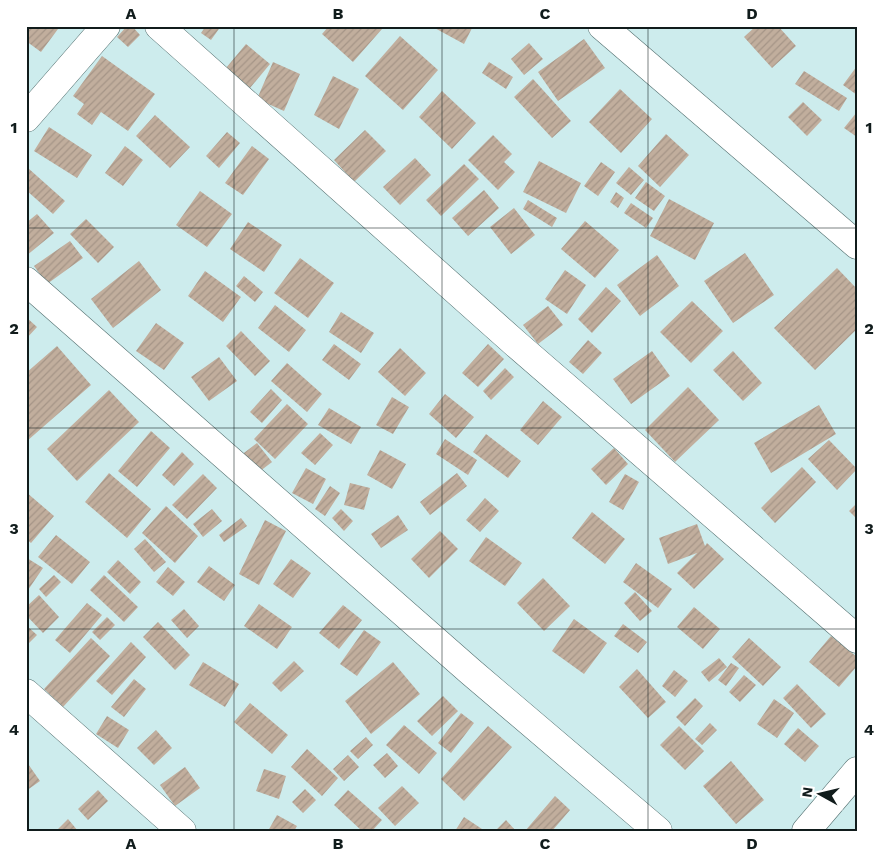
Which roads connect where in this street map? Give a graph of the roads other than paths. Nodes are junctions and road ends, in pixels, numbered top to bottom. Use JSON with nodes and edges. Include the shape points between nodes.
{"nodes":[{"id":1,"x":106,"y":26,"type":"edge"},
{"id":2,"x":159,"y":26,"type":"edge"},
{"id":3,"x":602,"y":26,"type":"edge"},
{"id":4,"x":26,"y":118,"type":"edge"},
{"id":5,"x":857,"y":245,"type":"edge"},
{"id":6,"x":26,"y":281,"type":"edge"},
{"id":7,"x":857,"y":639,"type":"edge"},
{"id":8,"x":26,"y":693,"type":"edge"},
{"id":9,"x":857,"y":771,"type":"edge"},
{"id":10,"x":182,"y":831,"type":"edge"},
{"id":11,"x":658,"y":831,"type":"edge"},
{"id":12,"x":806,"y":831,"type":"edge"}],
"edges":[{"from":1,"to":4,"type":"street"},
{"from":2,"to":7,"type":"street","via":[[516,344]]},
{"from":3,"to":5,"type":"street"},
{"from":6,"to":11,"type":"street","via":[[471,672]]},
{"from":8,"to":10,"type":"street"},
{"from":9,"to":12,"type":"street"}]}
